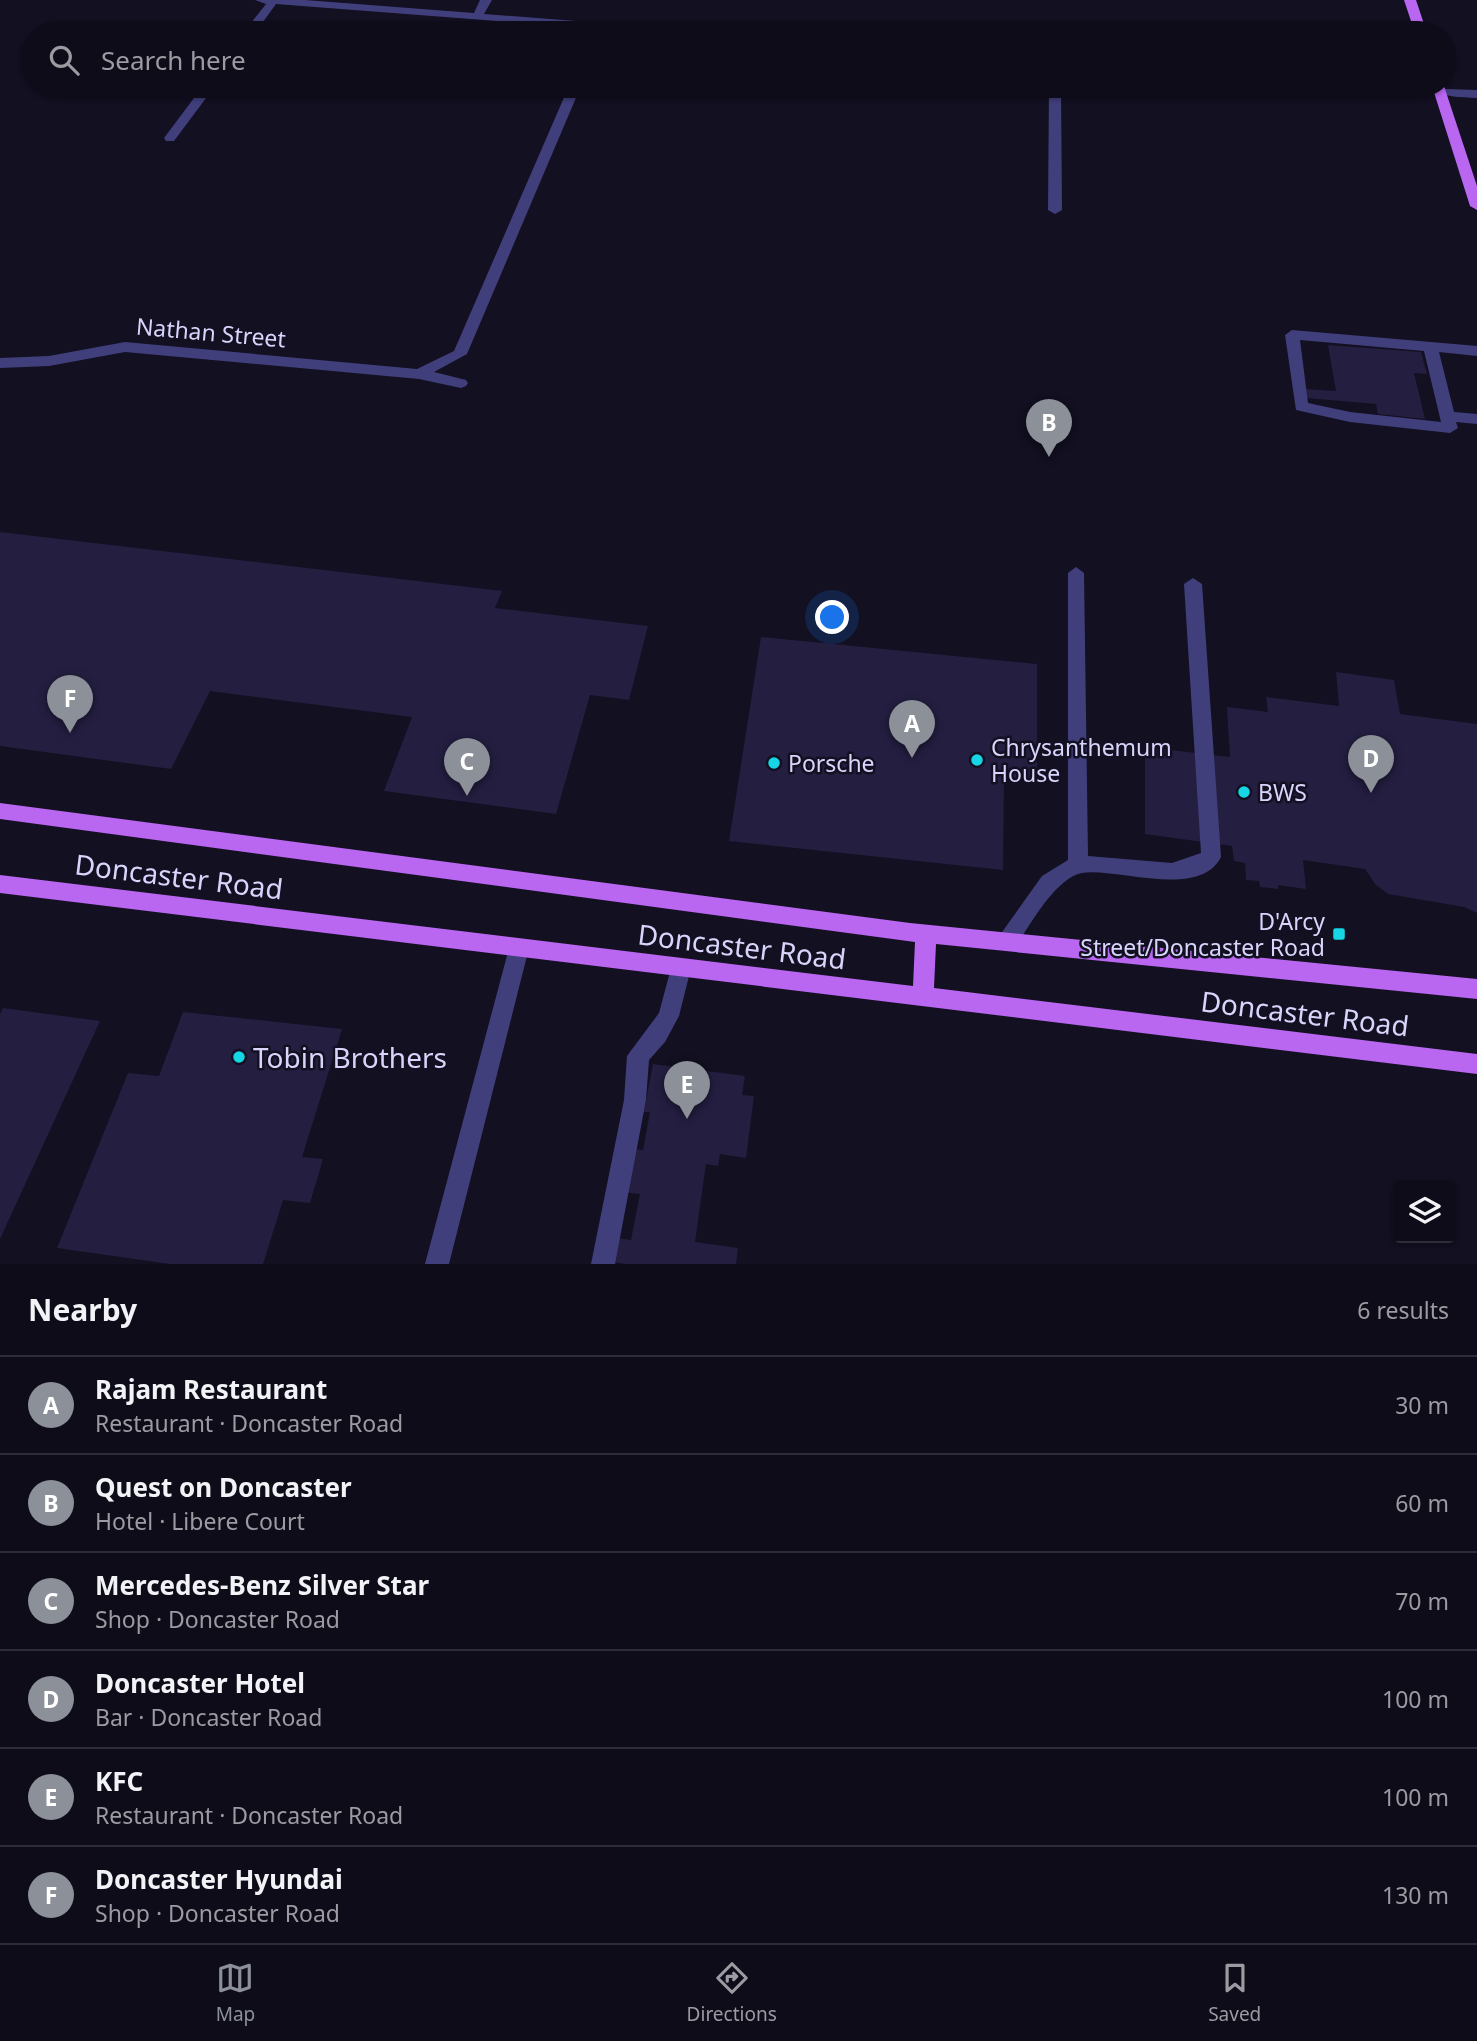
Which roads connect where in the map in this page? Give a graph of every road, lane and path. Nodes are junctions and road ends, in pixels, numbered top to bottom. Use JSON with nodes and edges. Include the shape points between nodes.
{"nodes":[{"id":1,"x":486,"y":0,"type":"edge"},
{"id":2,"x":1410,"y":0,"type":"edge"},
{"id":3,"x":267,"y":1,"type":"edge"},
{"id":4,"x":477,"y":17,"type":"junction"},
{"id":5,"x":256,"y":21,"type":"edge"},
{"id":6,"x":515,"y":21,"type":"edge"},
{"id":7,"x":1417,"y":21,"type":"edge"},
{"id":8,"x":1477,"y":86,"type":"edge"},
{"id":9,"x":1456,"y":87,"type":"edge"},
{"id":10,"x":1456,"y":90,"type":"edge"},
{"id":11,"x":1477,"y":94,"type":"edge"},
{"id":12,"x":200,"y":98,"type":"edge"},
{"id":13,"x":570,"y":98,"type":"edge"},
{"id":14,"x":1055,"y":98,"type":"edge"},
{"id":15,"x":1443,"y":98,"type":"edge"},
{"id":16,"x":170,"y":138,"type":"dead end"},
{"id":17,"x":1477,"y":206,"type":"edge"},
{"id":18,"x":1055,"y":210,"type":"dead end"},
{"id":19,"x":1430,"y":347,"type":"junction"},
{"id":20,"x":1477,"y":351,"type":"edge"},
{"id":21,"x":0,"y":363,"type":"edge"},
{"id":22,"x":419,"y":374,"type":"junction"},
{"id":23,"x":461,"y":383,"type":"dead end"},
{"id":24,"x":1447,"y":416,"type":"junction"},
{"id":25,"x":1477,"y":419,"type":"edge"},
{"id":26,"x":1076,"y":573,"type":"dead end"},
{"id":27,"x":1193,"y":584,"type":"dead end"},
{"id":28,"x":0,"y":811,"type":"edge"},
{"id":29,"x":1078,"y":864,"type":"junction"},
{"id":30,"x":0,"y":884,"type":"edge"},
{"id":31,"x":926,"y":933,"type":"junction"},
{"id":32,"x":1007,"y":942,"type":"junction"},
{"id":33,"x":519,"y":948,"type":"junction"},
{"id":34,"x":681,"y":968,"type":"junction"},
{"id":35,"x":1477,"y":989,"type":"edge"},
{"id":36,"x":923,"y":998,"type":"junction"},
{"id":37,"x":1477,"y":1064,"type":"edge"},
{"id":38,"x":437,"y":1264,"type":"edge"},
{"id":39,"x":603,"y":1264,"type":"edge"}],
"edges":[{"from":1,"to":4,"type":"street"},
{"from":2,"to":7,"type":"main road"},
{"from":3,"to":4,"type":"street"},
{"from":3,"to":5,"type":"street"},
{"from":4,"to":6,"type":"street"},
{"from":8,"to":9,"type":"street"},
{"from":10,"to":11,"type":"street"},
{"from":12,"to":16,"type":"street"},
{"from":13,"to":22,"type":"street","via":[[460,354]]},
{"from":14,"to":18,"type":"street"},
{"from":15,"to":17,"type":"main road"},
{"from":19,"to":20,"type":"street"},
{"from":19,"to":24,"type":"street"},
{"from":19,"to":24,"type":"street","via":[[1292,335],[1301,406],[1350,417],[1450,428]]},
{"from":21,"to":22,"type":"street","name":"Nathan Street","via":[[49,361],[125,347]]},
{"from":22,"to":23,"type":"street","name":"Nathan Street"},
{"from":24,"to":25,"type":"street"},
{"from":26,"to":29,"type":"street"},
{"from":27,"to":29,"type":"street","via":[[1211,857],[1172,872]]},
{"from":28,"to":31,"type":"main road","name":"Doncaster Road"},
{"from":29,"to":32,"type":"street","via":[[1049,882]]},
{"from":30,"to":33,"type":"main road","name":"Doncaster Road"},
{"from":31,"to":32,"type":"main road","name":"Doncaster Road"},
{"from":31,"to":36,"type":"main road"},
{"from":32,"to":35,"type":"main road","name":"Doncaster Road"},
{"from":33,"to":34,"type":"main road","name":"Doncaster Road"},
{"from":33,"to":38,"type":"street"},
{"from":34,"to":36,"type":"main road","name":"Doncaster Road"},
{"from":34,"to":39,"type":"street","via":[[671,1017],[638,1056],[635,1100]]},
{"from":36,"to":37,"type":"main road","name":"Doncaster Road"}]}
